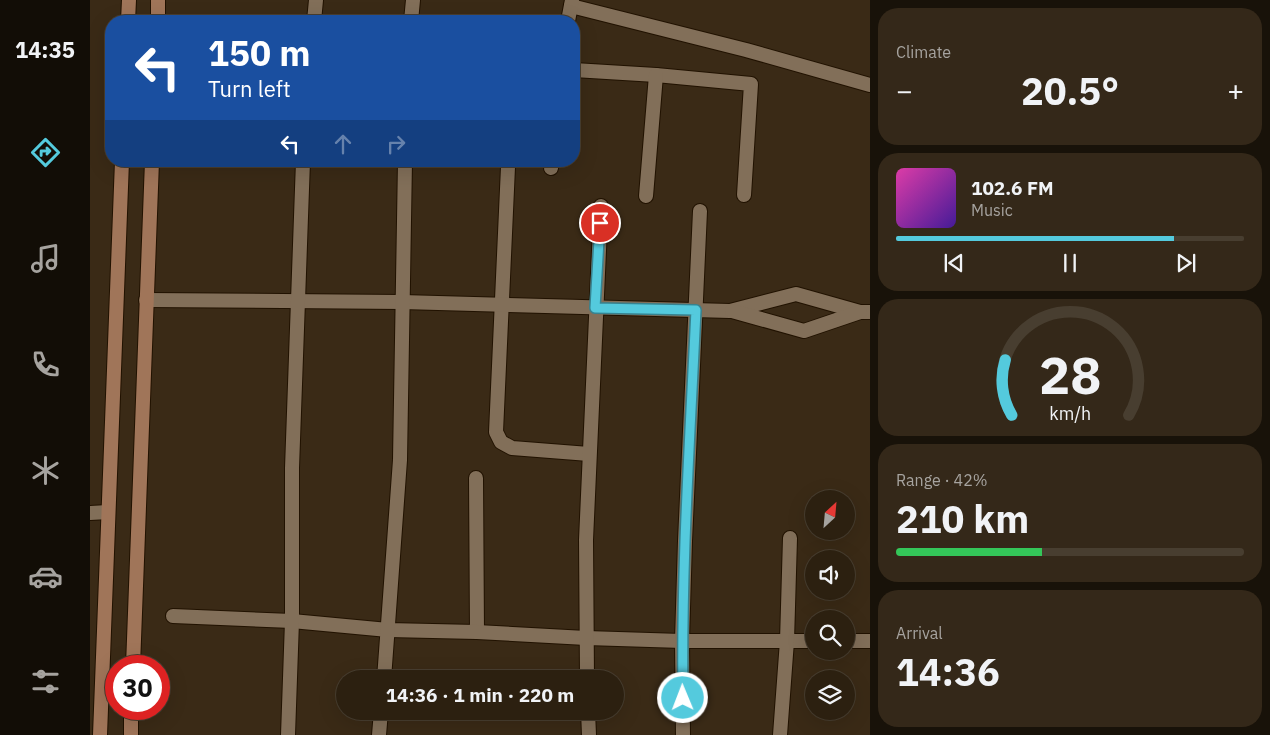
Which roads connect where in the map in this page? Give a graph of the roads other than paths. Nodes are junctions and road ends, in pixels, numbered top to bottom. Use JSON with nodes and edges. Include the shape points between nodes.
{"nodes":[{"id":1,"x":129,"y":0,"type":"edge"},
{"id":2,"x":158,"y":0,"type":"edge"},
{"id":3,"x":316,"y":0,"type":"edge"},
{"id":4,"x":413,"y":0,"type":"edge"},
{"id":5,"x":571,"y":3,"type":"edge"},
{"id":6,"x":128,"y":15,"type":"edge"},
{"id":7,"x":158,"y":15,"type":"edge"},
{"id":8,"x":315,"y":15,"type":"edge"},
{"id":9,"x":412,"y":15,"type":"edge"},
{"id":10,"x":580,"y":70,"type":"edge"},
{"id":11,"x":656,"y":75,"type":"junction"},
{"id":12,"x":870,"y":85,"type":"edge"},
{"id":13,"x":122,"y":167,"type":"edge"},
{"id":14,"x":152,"y":167,"type":"edge"},
{"id":15,"x":303,"y":167,"type":"edge"},
{"id":16,"x":405,"y":167,"type":"edge"},
{"id":17,"x":508,"y":167,"type":"dead end"},
{"id":18,"x":744,"y":195,"type":"dead end"},
{"id":19,"x":646,"y":196,"type":"dead end"},
{"id":20,"x":601,"y":206,"type":"dead end"},
{"id":21,"x":700,"y":211,"type":"dead end"},
{"id":22,"x":146,"y":300,"type":"junction"},
{"id":23,"x":298,"y":302,"type":"junction"},
{"id":24,"x":402,"y":302,"type":"junction"},
{"id":25,"x":503,"y":306,"type":"junction"},
{"id":26,"x":595,"y":308,"type":"junction"},
{"id":27,"x":696,"y":310,"type":"junction"},
{"id":28,"x":730,"y":311,"type":"junction"},
{"id":29,"x":865,"y":312,"type":"edge"},
{"id":30,"x":589,"y":454,"type":"junction"},
{"id":31,"x":476,"y":478,"type":"dead end"},
{"id":32,"x":108,"y":512,"type":"junction"},
{"id":33,"x":90,"y":513,"type":"edge"},
{"id":34,"x":790,"y":538,"type":"dead end"},
{"id":35,"x":173,"y":616,"type":"dead end"},
{"id":36,"x":292,"y":621,"type":"junction"},
{"id":37,"x":388,"y":630,"type":"junction"},
{"id":38,"x":477,"y":632,"type":"junction"},
{"id":39,"x":586,"y":638,"type":"junction"},
{"id":40,"x":682,"y":641,"type":"junction"},
{"id":41,"x":787,"y":641,"type":"junction"},
{"id":42,"x":805,"y":641,"type":"edge"},
{"id":43,"x":855,"y":641,"type":"edge"},
{"id":44,"x":870,"y":641,"type":"edge"},
{"id":45,"x":133,"y":655,"type":"edge"},
{"id":46,"x":385,"y":670,"type":"edge"},
{"id":47,"x":587,"y":670,"type":"edge"},
{"id":48,"x":96,"y":705,"type":"edge"},
{"id":49,"x":131,"y":720,"type":"edge"},
{"id":50,"x":380,"y":720,"type":"edge"},
{"id":51,"x":588,"y":720,"type":"edge"},
{"id":52,"x":100,"y":735,"type":"edge"},
{"id":53,"x":130,"y":735,"type":"edge"},
{"id":54,"x":288,"y":735,"type":"edge"},
{"id":55,"x":379,"y":735,"type":"edge"},
{"id":56,"x":588,"y":735,"type":"edge"},
{"id":57,"x":683,"y":735,"type":"edge"},
{"id":58,"x":780,"y":735,"type":"edge"}],
"edges":[{"from":1,"to":6,"type":"main road"},
{"from":2,"to":7,"type":"main road"},
{"from":3,"to":8,"type":"street"},
{"from":4,"to":9,"type":"street"},
{"from":5,"to":12,"type":"street"},
{"from":10,"to":11,"type":"street"},
{"from":11,"to":18,"type":"street","via":[[751,84]]},
{"from":11,"to":19,"type":"street"},
{"from":13,"to":32,"type":"main road"},
{"from":14,"to":22,"type":"main road"},
{"from":15,"to":23,"type":"street"},
{"from":16,"to":24,"type":"street"},
{"from":17,"to":25,"type":"street"},
{"from":20,"to":26,"type":"street"},
{"from":21,"to":27,"type":"street"},
{"from":22,"to":23,"type":"street"},
{"from":22,"to":45,"type":"main road"},
{"from":23,"to":24,"type":"street"},
{"from":23,"to":36,"type":"street","via":[[292,468]]},
{"from":24,"to":25,"type":"street"},
{"from":24,"to":37,"type":"street","via":[[400,460]]},
{"from":25,"to":26,"type":"street"},
{"from":25,"to":30,"type":"street","via":[[496,432],[500,442],[512,448]]},
{"from":26,"to":27,"type":"street"},
{"from":26,"to":30,"type":"street"},
{"from":27,"to":28,"type":"street"},
{"from":27,"to":40,"type":"street"},
{"from":28,"to":29,"type":"street","via":[[796,294]]},
{"from":28,"to":29,"type":"street","via":[[804,331]]},
{"from":30,"to":39,"type":"street"},
{"from":31,"to":38,"type":"street"},
{"from":32,"to":33,"type":"street"},
{"from":32,"to":48,"type":"main road"},
{"from":34,"to":41,"type":"street"},
{"from":35,"to":36,"type":"street"},
{"from":36,"to":37,"type":"street"},
{"from":36,"to":54,"type":"street"},
{"from":37,"to":38,"type":"street"},
{"from":37,"to":46,"type":"street"},
{"from":38,"to":39,"type":"street"},
{"from":39,"to":40,"type":"street"},
{"from":39,"to":47,"type":"street"},
{"from":40,"to":41,"type":"street"},
{"from":40,"to":57,"type":"street"},
{"from":41,"to":42,"type":"street"},
{"from":41,"to":58,"type":"street"},
{"from":43,"to":44,"type":"street"},
{"from":48,"to":52,"type":"main road"},
{"from":49,"to":53,"type":"main road"},
{"from":50,"to":55,"type":"street"},
{"from":51,"to":56,"type":"street"}]}
